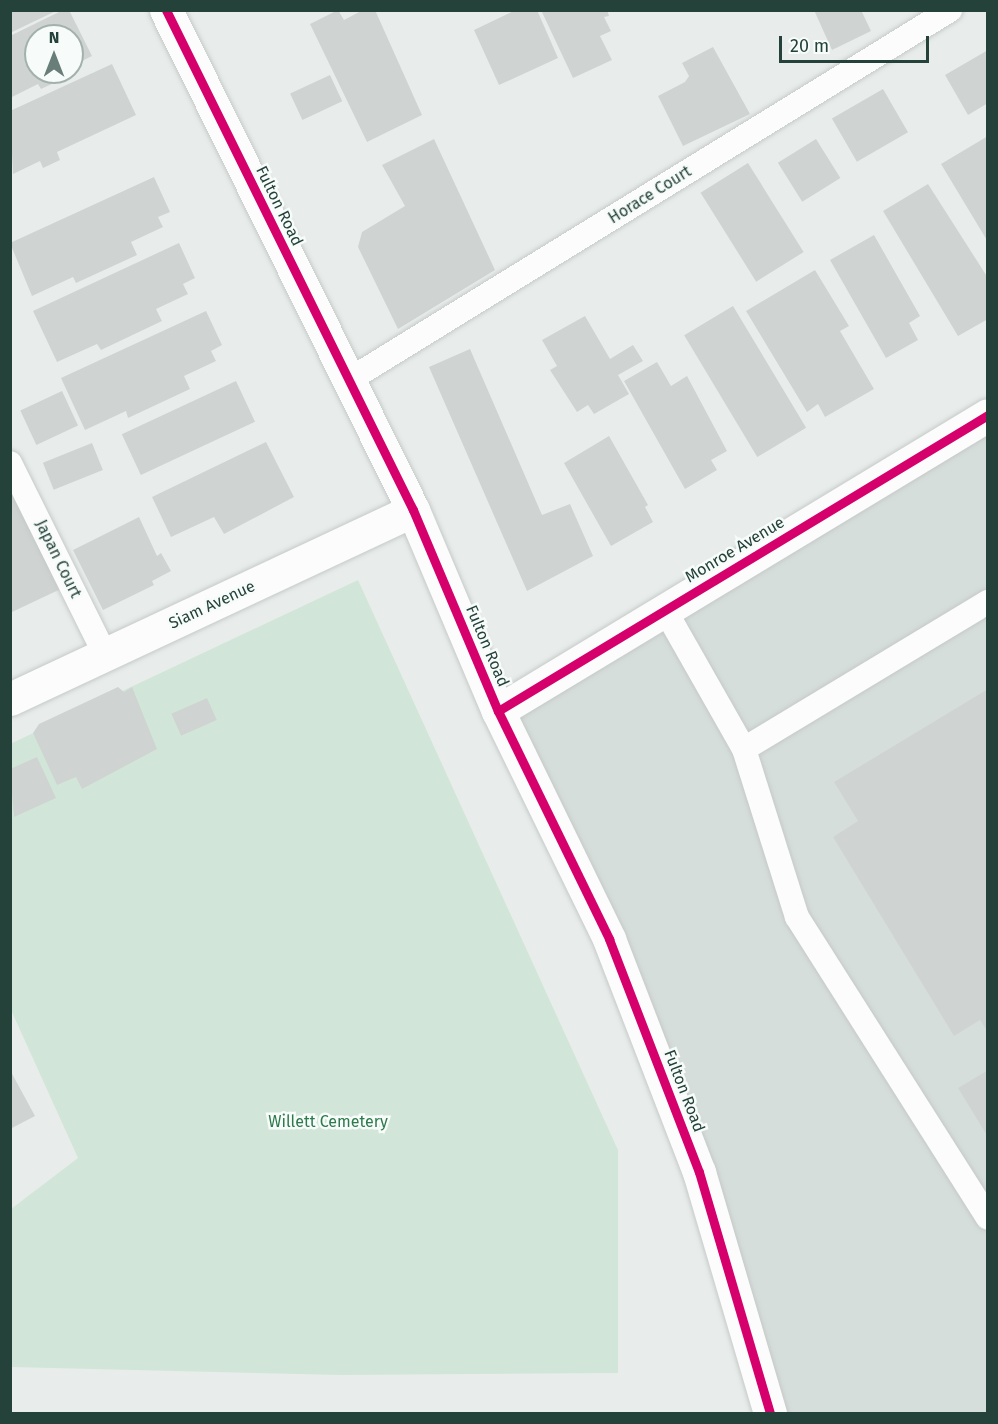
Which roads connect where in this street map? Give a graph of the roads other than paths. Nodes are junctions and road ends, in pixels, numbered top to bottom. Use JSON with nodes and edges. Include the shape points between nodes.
{"nodes":[{"id":1,"x":166,"y":10,"type":"edge"},
{"id":2,"x":950,"y":10,"type":"edge"},
{"id":3,"x":349,"y":380,"type":"junction"},
{"id":4,"x":987,"y":415,"type":"edge"},
{"id":5,"x":10,"y":463,"type":"edge"},
{"id":6,"x":413,"y":510,"type":"junction"},
{"id":7,"x":987,"y":602,"type":"edge"},
{"id":8,"x":665,"y":610,"type":"junction"},
{"id":9,"x":106,"y":656,"type":"junction"},
{"id":10,"x":10,"y":699,"type":"edge"},
{"id":11,"x":498,"y":711,"type":"junction"},
{"id":12,"x":744,"y":749,"type":"junction"},
{"id":13,"x":987,"y":1218,"type":"edge"},
{"id":14,"x":770,"y":1413,"type":"edge"}],
"edges":[{"from":1,"to":3,"type":"main road","name":"Fulton Road"},
{"from":2,"to":3,"type":"lane","name":"Horace Court"},
{"from":3,"to":6,"type":"main road","name":"Fulton Road"},
{"from":4,"to":8,"type":"main road","name":"Monroe Avenue"},
{"from":5,"to":9,"type":"lane","name":"Japan Court"},
{"from":6,"to":9,"type":"main road","name":"Siam Avenue"},
{"from":6,"to":11,"type":"main road","name":"Fulton Road"},
{"from":7,"to":12,"type":"lane"},
{"from":8,"to":11,"type":"main road","name":"Monroe Avenue"},
{"from":8,"to":12,"type":"lane"},
{"from":9,"to":10,"type":"main road","name":"Siam Avenue"},
{"from":11,"to":14,"type":"main road","name":"Fulton Road","via":[[618,962],[699,1172]]},
{"from":12,"to":13,"type":"lane","via":[[797,917]]}]}
